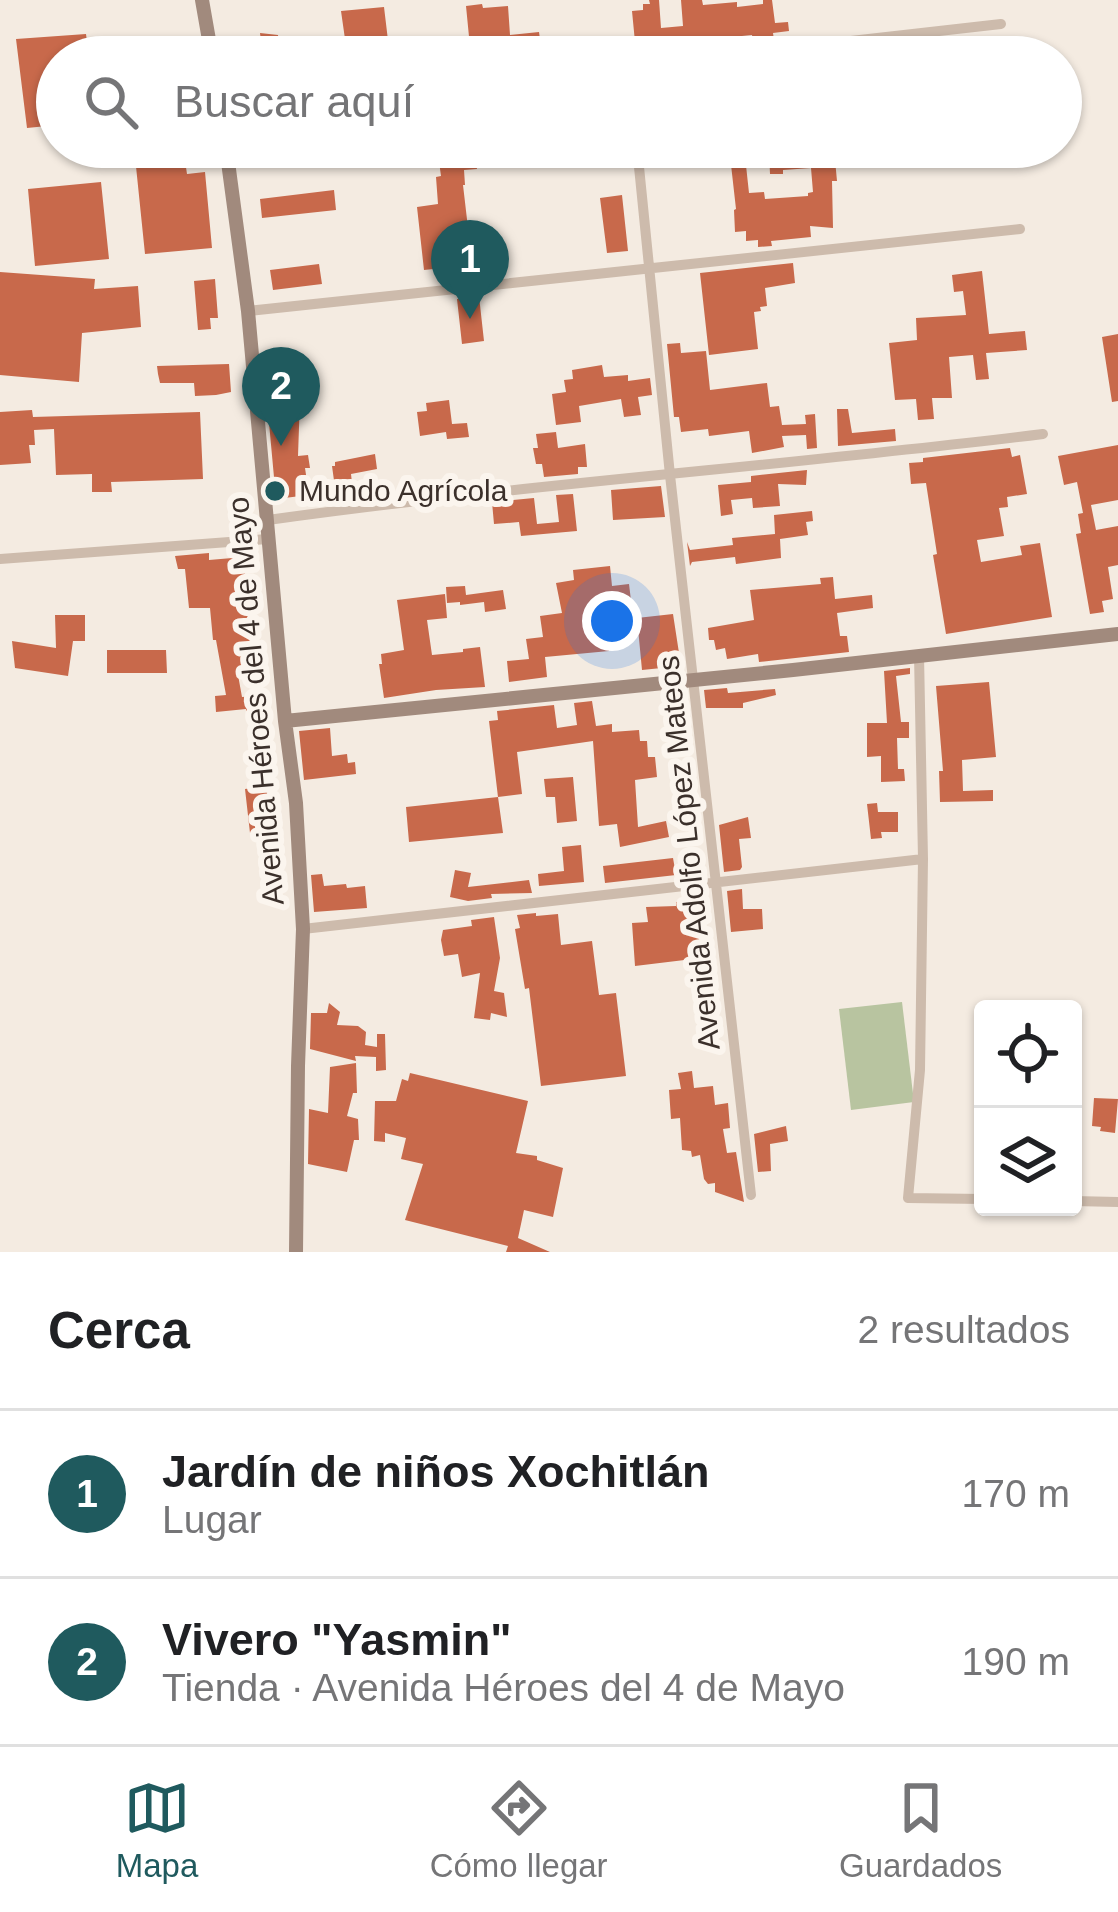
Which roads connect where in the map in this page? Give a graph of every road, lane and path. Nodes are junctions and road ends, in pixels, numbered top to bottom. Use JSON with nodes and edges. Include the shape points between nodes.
{"nodes":[{"id":1,"x":202,"y":0,"type":"edge"},
{"id":2,"x":1001,"y":24,"type":"dead end"},
{"id":3,"x":208,"y":36,"type":"edge"},
{"id":4,"x":895,"y":36,"type":"edge"},
{"id":5,"x":229,"y":168,"type":"edge"},
{"id":6,"x":639,"y":168,"type":"edge"},
{"id":7,"x":1021,"y":229,"type":"dead end"},
{"id":8,"x":649,"y":270,"type":"junction"},
{"id":9,"x":248,"y":311,"type":"junction"},
{"id":10,"x":1043,"y":434,"type":"dead end"},
{"id":11,"x":670,"y":475,"type":"junction"},
{"id":12,"x":268,"y":520,"type":"junction"},
{"id":13,"x":268,"y":539,"type":"junction"},
{"id":14,"x":0,"y":559,"type":"edge"},
{"id":15,"x":1118,"y":634,"type":"edge"},
{"id":16,"x":919,"y":655,"type":"junction"},
{"id":17,"x":694,"y":680,"type":"junction"},
{"id":18,"x":285,"y":722,"type":"junction"},
{"id":19,"x":923,"y":859,"type":"junction"},
{"id":20,"x":716,"y":884,"type":"junction"},
{"id":21,"x":303,"y":929,"type":"junction"},
{"id":22,"x":751,"y":1195,"type":"dead end"},
{"id":23,"x":974,"y":1199,"type":"edge"},
{"id":24,"x":1082,"y":1201,"type":"edge"},
{"id":25,"x":1118,"y":1202,"type":"edge"},
{"id":26,"x":296,"y":1252,"type":"edge"}],
"edges":[{"from":1,"to":3,"type":"main road"},
{"from":2,"to":4,"type":"street"},
{"from":5,"to":9,"type":"main road","name":"Avenida Héroes del 4 de Mayo"},
{"from":6,"to":8,"type":"street","name":"Avenida Adolfo López Mateos"},
{"from":7,"to":8,"type":"street"},
{"from":8,"to":9,"type":"street"},
{"from":8,"to":11,"type":"street","name":"Avenida Adolfo López Mateos"},
{"from":9,"to":12,"type":"main road","name":"Avenida Héroes del 4 de Mayo"},
{"from":10,"to":11,"type":"street"},
{"from":11,"to":12,"type":"street"},
{"from":11,"to":17,"type":"street","name":"Avenida Adolfo López Mateos"},
{"from":12,"to":13,"type":"main road","name":"Avenida Héroes del 4 de Mayo"},
{"from":13,"to":14,"type":"street"},
{"from":13,"to":18,"type":"main road","name":"Avenida Héroes del 4 de Mayo"},
{"from":15,"to":16,"type":"main road"},
{"from":16,"to":17,"type":"main road"},
{"from":16,"to":19,"type":"street"},
{"from":17,"to":18,"type":"main road"},
{"from":17,"to":20,"type":"street","name":"Avenida Adolfo López Mateos"},
{"from":18,"to":21,"type":"main road","name":"Avenida Héroes del 4 de Mayo"},
{"from":19,"to":20,"type":"street"},
{"from":19,"to":23,"type":"street","via":[[920,1070],[908,1198]]},
{"from":20,"to":21,"type":"street"},
{"from":20,"to":22,"type":"street","name":"Avenida Adolfo López Mateos"},
{"from":21,"to":26,"type":"main road","name":"Avenida Héroes del 4 de Mayo"},
{"from":24,"to":25,"type":"street"}]}
